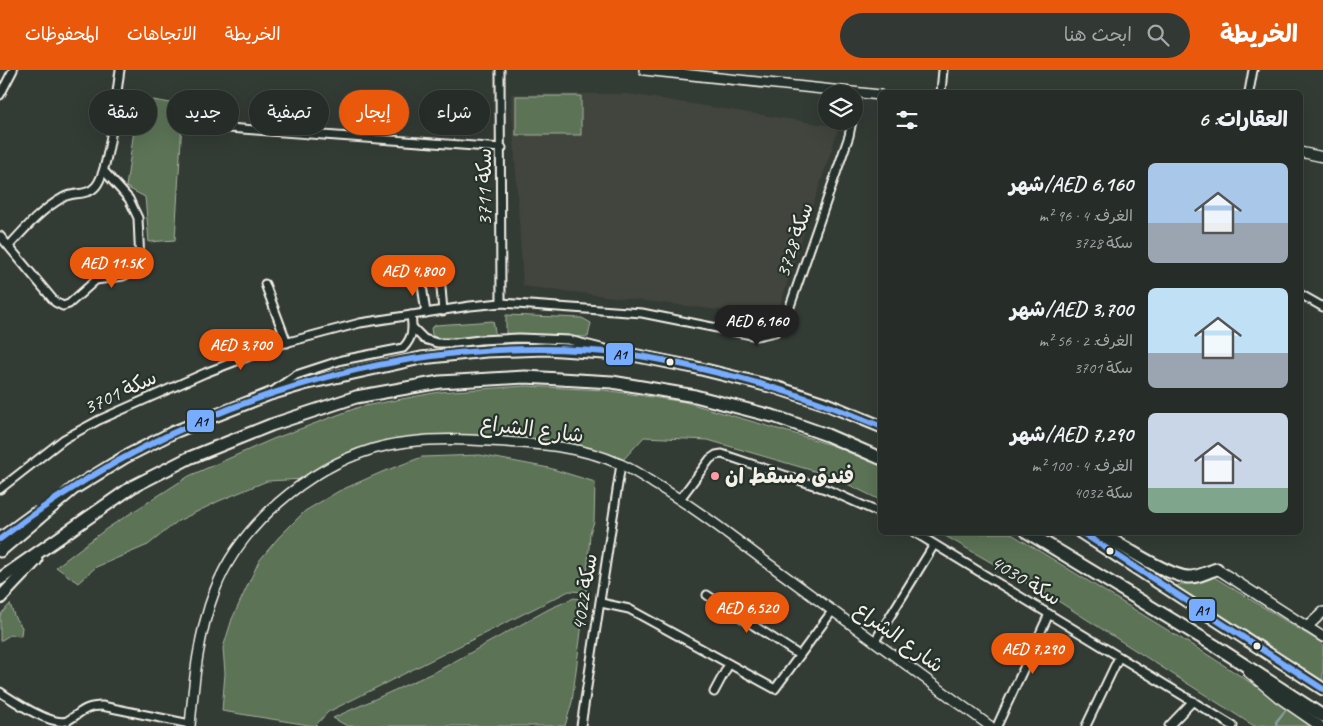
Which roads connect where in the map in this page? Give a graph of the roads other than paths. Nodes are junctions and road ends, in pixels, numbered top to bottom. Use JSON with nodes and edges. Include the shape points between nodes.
{"nodes":[{"id":1,"x":14,"y":70,"type":"edge"},
{"id":2,"x":120,"y":70,"type":"edge"},
{"id":3,"x":500,"y":70,"type":"edge"},
{"id":4,"x":644,"y":70,"type":"edge"},
{"id":5,"x":943,"y":70,"type":"edge"},
{"id":6,"x":1253,"y":70,"type":"edge"},
{"id":7,"x":672,"y":71,"type":"edge"},
{"id":8,"x":818,"y":88,"type":"edge"},
{"id":9,"x":941,"y":90,"type":"edge"},
{"id":10,"x":1248,"y":90,"type":"edge"},
{"id":11,"x":863,"y":94,"type":"edge"},
{"id":12,"x":0,"y":96,"type":"edge"},
{"id":13,"x":878,"y":96,"type":"edge"},
{"id":14,"x":239,"y":129,"type":"edge"},
{"id":15,"x":850,"y":130,"type":"edge"},
{"id":16,"x":502,"y":148,"type":"junction"},
{"id":17,"x":1303,"y":153,"type":"edge"},
{"id":18,"x":1323,"y":157,"type":"edge"},
{"id":19,"x":104,"y":171,"type":"junction"},
{"id":20,"x":0,"y":236,"type":"edge"},
{"id":21,"x":10,"y":246,"type":"junction"},
{"id":22,"x":440,"y":276,"type":"dead end"},
{"id":23,"x":421,"y":278,"type":"dead end"},
{"id":24,"x":265,"y":284,"type":"dead end"},
{"id":25,"x":1303,"y":296,"type":"edge"},
{"id":26,"x":501,"y":303,"type":"junction"},
{"id":27,"x":1323,"y":307,"type":"edge"},
{"id":28,"x":443,"y":311,"type":"junction"},
{"id":29,"x":426,"y":313,"type":"junction"},
{"id":30,"x":411,"y":315,"type":"junction"},
{"id":31,"x":413,"y":328,"type":"junction"},
{"id":32,"x":287,"y":343,"type":"junction"},
{"id":33,"x":632,"y":355,"type":"junction"},
{"id":34,"x":270,"y":394,"type":"junction"},
{"id":35,"x":878,"y":425,"type":"edge"},
{"id":36,"x":878,"y":457,"type":"edge"},
{"id":37,"x":622,"y":464,"type":"junction"},
{"id":38,"x":0,"y":489,"type":"edge"},
{"id":39,"x":73,"y":489,"type":"junction"},
{"id":40,"x":680,"y":499,"type":"junction"},
{"id":41,"x":878,"y":512,"type":"edge"},
{"id":42,"x":82,"y":520,"type":"junction"},
{"id":43,"x":919,"y":535,"type":"edge"},
{"id":44,"x":1032,"y":535,"type":"edge"},
{"id":45,"x":1085,"y":535,"type":"edge"},
{"id":46,"x":1104,"y":535,"type":"edge"},
{"id":47,"x":0,"y":539,"type":"edge"},
{"id":48,"x":934,"y":545,"type":"junction"},
{"id":49,"x":0,"y":551,"type":"edge"},
{"id":50,"x":1218,"y":569,"type":"joint"},
{"id":51,"x":0,"y":579,"type":"edge"},
{"id":52,"x":707,"y":595,"type":"dead end"},
{"id":53,"x":0,"y":598,"type":"edge"},
{"id":54,"x":600,"y":602,"type":"junction"},
{"id":55,"x":833,"y":610,"type":"junction"},
{"id":56,"x":1323,"y":612,"type":"edge"},
{"id":57,"x":1049,"y":614,"type":"junction"},
{"id":58,"x":1307,"y":627,"type":"junction"},
{"id":59,"x":1323,"y":637,"type":"edge"},
{"id":60,"x":875,"y":641,"type":"junction"},
{"id":61,"x":1217,"y":647,"type":"junction"},
{"id":62,"x":800,"y":654,"type":"junction"},
{"id":63,"x":1119,"y":656,"type":"junction"},
{"id":64,"x":729,"y":664,"type":"junction"},
{"id":65,"x":1323,"y":689,"type":"edge"},
{"id":66,"x":0,"y":692,"type":"edge"},
{"id":67,"x":714,"y":692,"type":"dead end"},
{"id":68,"x":1193,"y":701,"type":"junction"},
{"id":69,"x":1323,"y":716,"type":"edge"},
{"id":70,"x":190,"y":725,"type":"edge"},
{"id":71,"x":581,"y":726,"type":"edge"},
{"id":72,"x":990,"y":726,"type":"edge"},
{"id":73,"x":996,"y":726,"type":"edge"},
{"id":74,"x":1086,"y":726,"type":"edge"},
{"id":75,"x":1169,"y":726,"type":"edge"},
{"id":76,"x":1233,"y":726,"type":"edge"},
{"id":77,"x":1320,"y":726,"type":"edge"}],
"edges":[{"from":1,"to":12,"type":"street"},
{"from":2,"to":19,"type":"street"},
{"from":3,"to":16,"type":"street","name":"سكة 3711"},
{"from":4,"to":7,"type":"street"},
{"from":5,"to":9,"type":"street"},
{"from":6,"to":10,"type":"street"},
{"from":7,"to":8,"type":"street"},
{"from":11,"to":13,"type":"street"},
{"from":14,"to":16,"type":"street"},
{"from":15,"to":26,"type":"street","name":"سكة 3728","via":[[787,315],[775,332],[757,336],[642,313]]},
{"from":16,"to":26,"type":"street","name":"سكة 3711"},
{"from":17,"to":18,"type":"street"},
{"from":19,"to":21,"type":"street","via":[[95,188],[83,194],[66,196],[52,204]]},
{"from":19,"to":21,"type":"street","via":[[129,199],[138,218],[140,264],[133,271],[96,280],[63,306],[55,302]]},
{"from":20,"to":21,"type":"street"},
{"from":22,"to":28,"type":"street"},
{"from":23,"to":29,"type":"street"},
{"from":24,"to":32,"type":"street"},
{"from":25,"to":27,"type":"street"},
{"from":26,"to":28,"type":"street","name":"سكة 3701"},
{"from":28,"to":29,"type":"street","name":"سكة 3701"},
{"from":29,"to":30,"type":"street","name":"سكة 3701"},
{"from":30,"to":31,"type":"street"},
{"from":30,"to":32,"type":"street","name":"سكة 3701","via":[[360,323]]},
{"from":31,"to":33,"type":"street","via":[[424,339],[437,343],[519,338],[568,340]]},
{"from":31,"to":34,"type":"street","via":[[409,342],[403,348],[342,360],[296,375]]},
{"from":32,"to":38,"type":"street","name":"سكة 3701","via":[[205,373],[99,420],[64,439]]},
{"from":33,"to":34,"type":"highway","via":[[546,349],[421,358],[321,379]]},
{"from":33,"to":35,"type":"highway","via":[[778,388]]},
{"from":34,"to":39,"type":"highway","via":[[174,432]]},
{"from":36,"to":42,"type":"highway","via":[[776,417],[694,396],[612,382],[525,376],[440,382],[356,397],[271,424],[181,462],[132,487]]},
{"from":37,"to":40,"type":"street","name":"شارع الشراع"},
{"from":37,"to":54,"type":"street","name":"سكة 4022"},
{"from":37,"to":70,"type":"street","name":"شارع الشراع","via":[[595,454],[554,446],[442,439],[375,448],[333,465],[308,480],[261,518],[228,562],[215,590],[198,648]]},
{"from":39,"to":47,"type":"highway"},
{"from":39,"to":49,"type":"highway"},
{"from":40,"to":41,"type":"street","via":[[710,459],[722,454],[828,490]]},
{"from":40,"to":55,"type":"street","name":"شارع الشراع"},
{"from":42,"to":51,"type":"highway"},
{"from":42,"to":53,"type":"highway","via":[[33,562]]},
{"from":43,"to":48,"type":"street","name":"سكة 4030"},
{"from":44,"to":61,"type":"highway"},
{"from":45,"to":65,"type":"highway"},
{"from":46,"to":50,"type":"highway","via":[[1181,576],[1191,577]]},
{"from":48,"to":57,"type":"street","name":"سكة 4030"},
{"from":48,"to":60,"type":"street"},
{"from":50,"to":58,"type":"street"},
{"from":52,"to":62,"type":"street"},
{"from":54,"to":64,"type":"street","via":[[629,609]]},
{"from":54,"to":71,"type":"street","name":"سكة 4022"},
{"from":55,"to":60,"type":"street","name":"شارع الشراع"},
{"from":55,"to":62,"type":"street"},
{"from":56,"to":58,"type":"street"},
{"from":57,"to":63,"type":"street","name":"سكة 4030"},
{"from":57,"to":73,"type":"street"},
{"from":58,"to":59,"type":"street"},
{"from":60,"to":72,"type":"street","name":"شارع الشراع"},
{"from":61,"to":69,"type":"highway"},
{"from":61,"to":77,"type":"street","via":[[1278,697]]},
{"from":62,"to":64,"type":"street","via":[[775,689]]},
{"from":63,"to":68,"type":"street","name":"سكة 4030"},
{"from":63,"to":74,"type":"street"},
{"from":64,"to":67,"type":"street"},
{"from":66,"to":70,"type":"street","via":[[31,712],[61,723],[83,709],[102,706]]},
{"from":68,"to":75,"type":"street"},
{"from":68,"to":76,"type":"street","name":"سكة 4030"}]}
